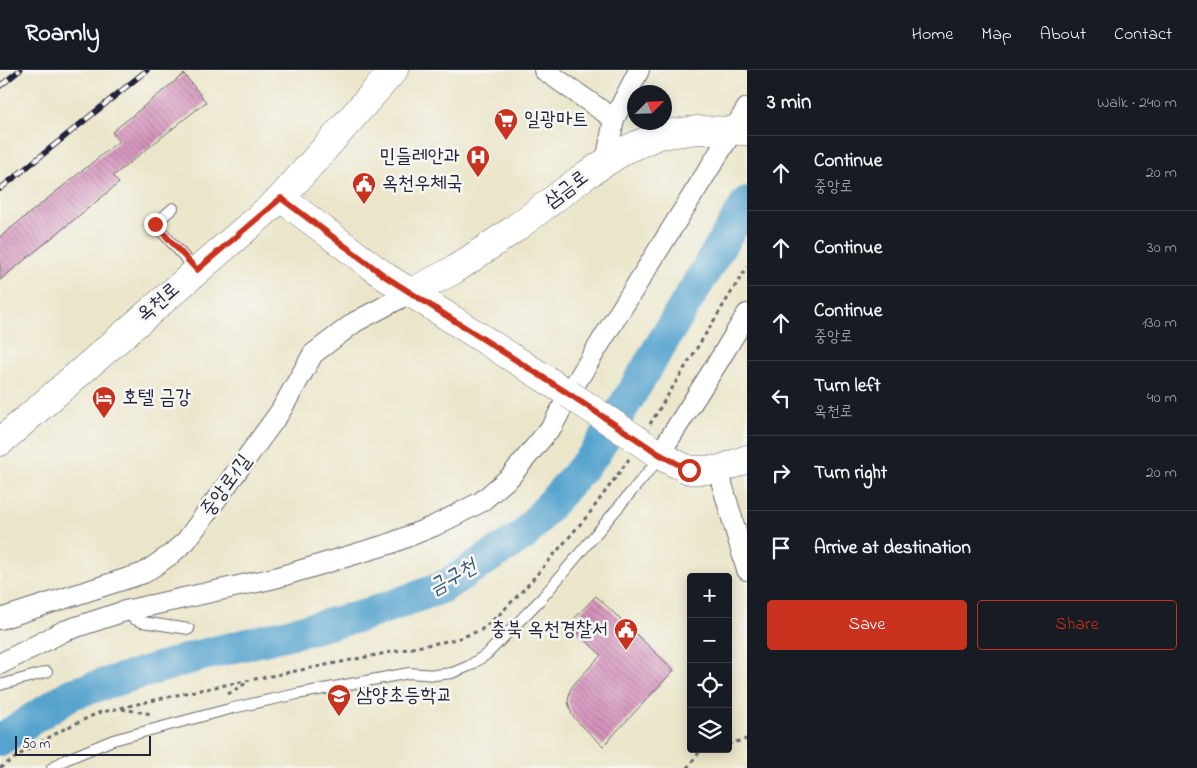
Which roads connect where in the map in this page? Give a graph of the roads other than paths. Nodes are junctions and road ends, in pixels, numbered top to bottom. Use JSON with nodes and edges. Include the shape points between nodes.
{"nodes":[{"id":1,"x":394,"y":70,"type":"edge"},
{"id":2,"x":544,"y":70,"type":"edge"},
{"id":3,"x":639,"y":70,"type":"edge"},
{"id":4,"x":614,"y":119,"type":"junction"},
{"id":5,"x":742,"y":124,"type":"edge"},
{"id":6,"x":606,"y":162,"type":"junction"},
{"id":7,"x":281,"y":198,"type":"junction"},
{"id":8,"x":173,"y":208,"type":"dead end"},
{"id":9,"x":197,"y":270,"type":"junction"},
{"id":10,"x":410,"y":293,"type":"junction"},
{"id":11,"x":747,"y":314,"type":"edge"},
{"id":12,"x":569,"y":394,"type":"junction"},
{"id":13,"x":0,"y":442,"type":"edge"},
{"id":14,"x":646,"y":445,"type":"junction"},
{"id":15,"x":747,"y":460,"type":"edge"},
{"id":16,"x":718,"y":470,"type":"junction"},
{"id":17,"x":747,"y":570,"type":"edge"},
{"id":18,"x":125,"y":611,"type":"junction"},
{"id":19,"x":0,"y":619,"type":"edge"},
{"id":20,"x":189,"y":629,"type":"dead end"},
{"id":21,"x":0,"y":664,"type":"edge"},
{"id":22,"x":46,"y":672,"type":"dead end"},
{"id":23,"x":0,"y":685,"type":"edge"},
{"id":24,"x":52,"y":768,"type":"edge"}],
"edges":[{"from":1,"to":7,"type":"main road","name":"옥천로"},
{"from":2,"to":4,"type":"street"},
{"from":3,"to":4,"type":"street"},
{"from":4,"to":6,"type":"street"},
{"from":5,"to":6,"type":"main road","name":"삼금로","via":[[659,135]]},
{"from":5,"to":12,"type":"street"},
{"from":6,"to":10,"type":"main road","name":"삼금로","via":[[462,265]]},
{"from":7,"to":9,"type":"main road","name":"옥천로"},
{"from":7,"to":10,"type":"main road"},
{"from":8,"to":9,"type":"lane","via":[[155,224]]},
{"from":9,"to":13,"type":"main road","name":"옥천로"},
{"from":10,"to":12,"type":"main road"},
{"from":10,"to":19,"type":"street","name":"중앙로1길","via":[[355,322],[313,354],[280,412],[186,541],[170,555],[144,572]]},
{"from":11,"to":14,"type":"street","via":[[718,362]]},
{"from":12,"to":14,"type":"main road","bridge":true},
{"from":12,"to":18,"type":"street","via":[[553,425],[510,477],[481,502],[434,526],[389,544],[275,578]]},
{"from":14,"to":16,"type":"main road","via":[[689,470]]},
{"from":14,"to":24,"type":"lane","via":[[653,466],[542,598],[487,654],[469,666],[452,673],[409,673],[233,708],[114,740]]},
{"from":15,"to":16,"type":"main road"},
{"from":16,"to":17,"type":"street"},
{"from":18,"to":20,"type":"lane","via":[[142,622]]},
{"from":18,"to":21,"type":"street","via":[[64,632]]},
{"from":22,"to":23,"type":"lane"}]}
